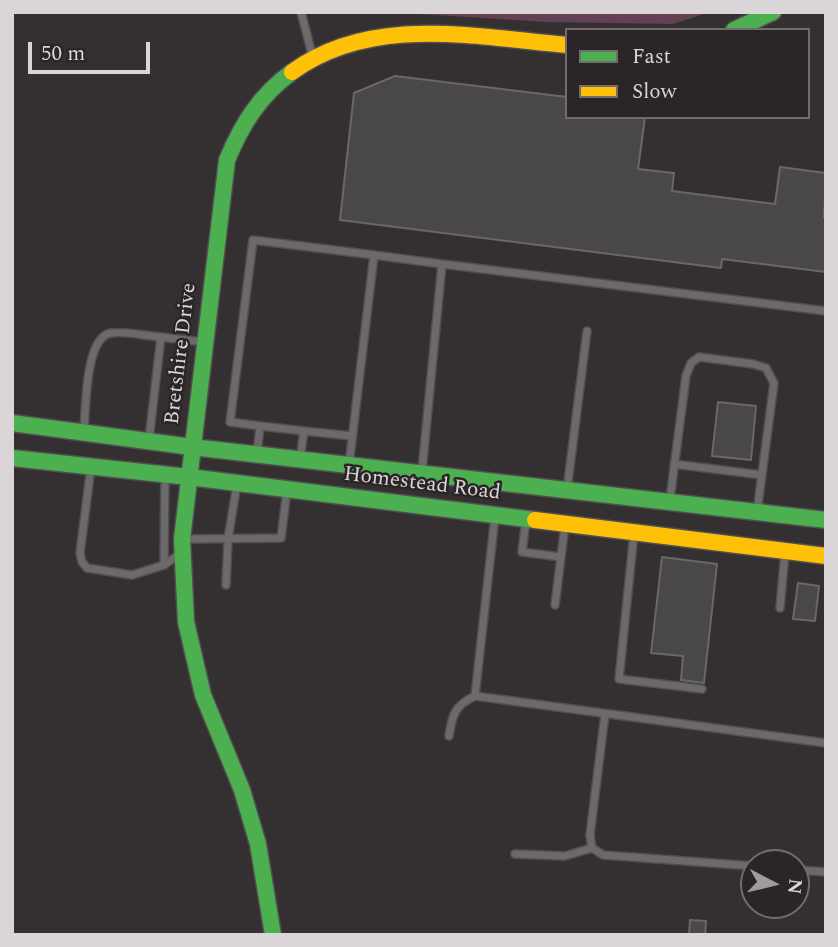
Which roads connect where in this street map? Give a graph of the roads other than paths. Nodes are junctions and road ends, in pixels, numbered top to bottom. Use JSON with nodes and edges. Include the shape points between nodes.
{"nodes":[{"id":1,"x":301,"y":12,"type":"edge"},
{"id":2,"x":773,"y":12,"type":"edge"},
{"id":3,"x":738,"y":28,"type":"edge"},
{"id":4,"x":565,"y":45,"type":"edge"},
{"id":5,"x":313,"y":59,"type":"junction"},
{"id":6,"x":374,"y":255,"type":"junction"},
{"id":7,"x":442,"y":264,"type":"junction"},
{"id":8,"x":826,"y":311,"type":"edge"},
{"id":9,"x":587,"y":331,"type":"dead end"},
{"id":10,"x":162,"y":337,"type":"junction"},
{"id":11,"x":204,"y":342,"type":"junction"},
{"id":12,"x":12,"y":424,"type":"edge"},
{"id":13,"x":260,"y":426,"type":"junction"},
{"id":14,"x":304,"y":431,"type":"junction"},
{"id":15,"x":83,"y":433,"type":"junction"},
{"id":16,"x":352,"y":436,"type":"junction"},
{"id":17,"x":149,"y":442,"type":"junction"},
{"id":18,"x":192,"y":447,"type":"junction"},
{"id":19,"x":257,"y":454,"type":"junction"},
{"id":20,"x":12,"y":458,"type":"edge"},
{"id":21,"x":300,"y":460,"type":"junction"},
{"id":22,"x":674,"y":464,"type":"junction"},
{"id":23,"x":349,"y":465,"type":"junction"},
{"id":24,"x":91,"y":467,"type":"junction"},
{"id":25,"x":424,"y":474,"type":"junction"},
{"id":26,"x":166,"y":475,"type":"junction"},
{"id":27,"x":762,"y":475,"type":"junction"},
{"id":28,"x":189,"y":477,"type":"junction"},
{"id":29,"x":238,"y":483,"type":"junction"},
{"id":30,"x":287,"y":490,"type":"junction"},
{"id":31,"x":567,"y":490,"type":"junction"},
{"id":32,"x":669,"y":502,"type":"junction"},
{"id":33,"x":425,"y":507,"type":"junction"},
{"id":34,"x":757,"y":512,"type":"junction"},
{"id":35,"x":495,"y":515,"type":"junction"},
{"id":36,"x":526,"y":519,"type":"junction"},
{"id":37,"x":826,"y":520,"type":"edge"},
{"id":38,"x":565,"y":524,"type":"junction"},
{"id":39,"x":634,"y":533,"type":"junction"},
{"id":40,"x":228,"y":539,"type":"junction"},
{"id":41,"x":182,"y":546,"type":"junction"},
{"id":42,"x":785,"y":551,"type":"junction"},
{"id":43,"x":826,"y":556,"type":"edge"},
{"id":44,"x":561,"y":558,"type":"junction"},
{"id":45,"x":164,"y":565,"type":"junction"},
{"id":46,"x":226,"y":585,"type":"dead end"},
{"id":47,"x":555,"y":605,"type":"dead end"},
{"id":48,"x":780,"y":608,"type":"dead end"},
{"id":49,"x":702,"y":689,"type":"dead end"},
{"id":50,"x":475,"y":696,"type":"junction"},
{"id":51,"x":606,"y":714,"type":"junction"},
{"id":52,"x":449,"y":736,"type":"dead end"},
{"id":53,"x":826,"y":743,"type":"edge"},
{"id":54,"x":592,"y":848,"type":"junction"},
{"id":55,"x":515,"y":854,"type":"dead end"},
{"id":56,"x":740,"y":865,"type":"edge"},
{"id":57,"x":273,"y":935,"type":"edge"}],
"edges":[{"from":1,"to":5,"type":"lane"},
{"from":2,"to":3,"type":"main road"},
{"from":4,"to":5,"type":"main road","name":"Bretshire Drive","via":[[467,35],[387,34],[348,43]]},
{"from":5,"to":11,"type":"main road","name":"Bretshire Drive","via":[[257,103],[227,160]]},
{"from":6,"to":7,"type":"lane"},
{"from":6,"to":13,"type":"lane","via":[[253,240],[230,422]]},
{"from":6,"to":16,"type":"lane"},
{"from":7,"to":8,"type":"lane"},
{"from":7,"to":25,"type":"lane"},
{"from":9,"to":31,"type":"lane"},
{"from":10,"to":11,"type":"lane"},
{"from":10,"to":15,"type":"lane","via":[[110,333],[100,339],[92,355]]},
{"from":10,"to":17,"type":"lane"},
{"from":11,"to":18,"type":"main road","name":"Bretshire Drive"},
{"from":12,"to":15,"type":"main road","name":"Homestead Road"},
{"from":13,"to":14,"type":"lane"},
{"from":13,"to":19,"type":"lane"},
{"from":14,"to":16,"type":"lane"},
{"from":14,"to":21,"type":"lane"},
{"from":15,"to":17,"type":"main road","name":"Homestead Road"},
{"from":16,"to":23,"type":"lane"},
{"from":17,"to":18,"type":"main road","name":"Homestead Road"},
{"from":18,"to":19,"type":"main road","name":"Homestead Road"},
{"from":18,"to":28,"type":"main road","name":"Bretshire Drive"},
{"from":19,"to":21,"type":"main road","name":"Homestead Road"},
{"from":20,"to":24,"type":"main road","name":"Homestead Road"},
{"from":21,"to":23,"type":"main road","name":"Homestead Road"},
{"from":22,"to":27,"type":"lane"},
{"from":22,"to":27,"type":"lane","via":[[686,376],[699,357],[766,368],[774,383]]},
{"from":22,"to":32,"type":"lane"},
{"from":23,"to":25,"type":"main road","name":"Homestead Road"},
{"from":24,"to":26,"type":"main road","name":"Homestead Road"},
{"from":24,"to":45,"type":"lane","via":[[82,562],[88,568],[132,575]]},
{"from":25,"to":31,"type":"main road","name":"Homestead Road"},
{"from":25,"to":33,"type":"main road"},
{"from":26,"to":28,"type":"main road","name":"Homestead Road"},
{"from":26,"to":45,"type":"lane"},
{"from":27,"to":34,"type":"lane"},
{"from":28,"to":29,"type":"main road","name":"Homestead Road"},
{"from":28,"to":41,"type":"main road","name":"Bretshire Drive"},
{"from":29,"to":30,"type":"main road","name":"Homestead Road"},
{"from":29,"to":40,"type":"lane"},
{"from":30,"to":33,"type":"main road","name":"Homestead Road"},
{"from":30,"to":40,"type":"lane","via":[[281,538]]},
{"from":31,"to":32,"type":"main road","name":"Homestead Road"},
{"from":32,"to":34,"type":"main road","name":"Homestead Road"},
{"from":33,"to":35,"type":"main road","name":"Homestead Road"},
{"from":34,"to":37,"type":"main road","name":"Homestead Road"},
{"from":35,"to":36,"type":"main road","name":"Homestead Road"},
{"from":35,"to":50,"type":"lane"},
{"from":36,"to":38,"type":"main road","name":"Homestead Road"},
{"from":36,"to":44,"type":"lane","via":[[522,552]]},
{"from":38,"to":39,"type":"main road","name":"Homestead Road"},
{"from":38,"to":44,"type":"lane"},
{"from":39,"to":42,"type":"main road","name":"Homestead Road"},
{"from":39,"to":49,"type":"lane","via":[[619,679]]},
{"from":40,"to":41,"type":"lane"},
{"from":40,"to":46,"type":"lane"},
{"from":41,"to":45,"type":"lane"},
{"from":41,"to":57,"type":"main road","name":"Bretshire Drive","via":[[186,622],[203,695],[242,790],[258,844]]},
{"from":42,"to":43,"type":"main road","name":"Homestead Road"},
{"from":42,"to":48,"type":"lane"},
{"from":44,"to":47,"type":"lane"},
{"from":50,"to":51,"type":"lane"},
{"from":50,"to":52,"type":"lane","via":[[456,708]]},
{"from":51,"to":53,"type":"lane"},
{"from":51,"to":54,"type":"lane"},
{"from":54,"to":55,"type":"lane","via":[[565,856]]},
{"from":54,"to":56,"type":"lane","via":[[603,855]]}]}
